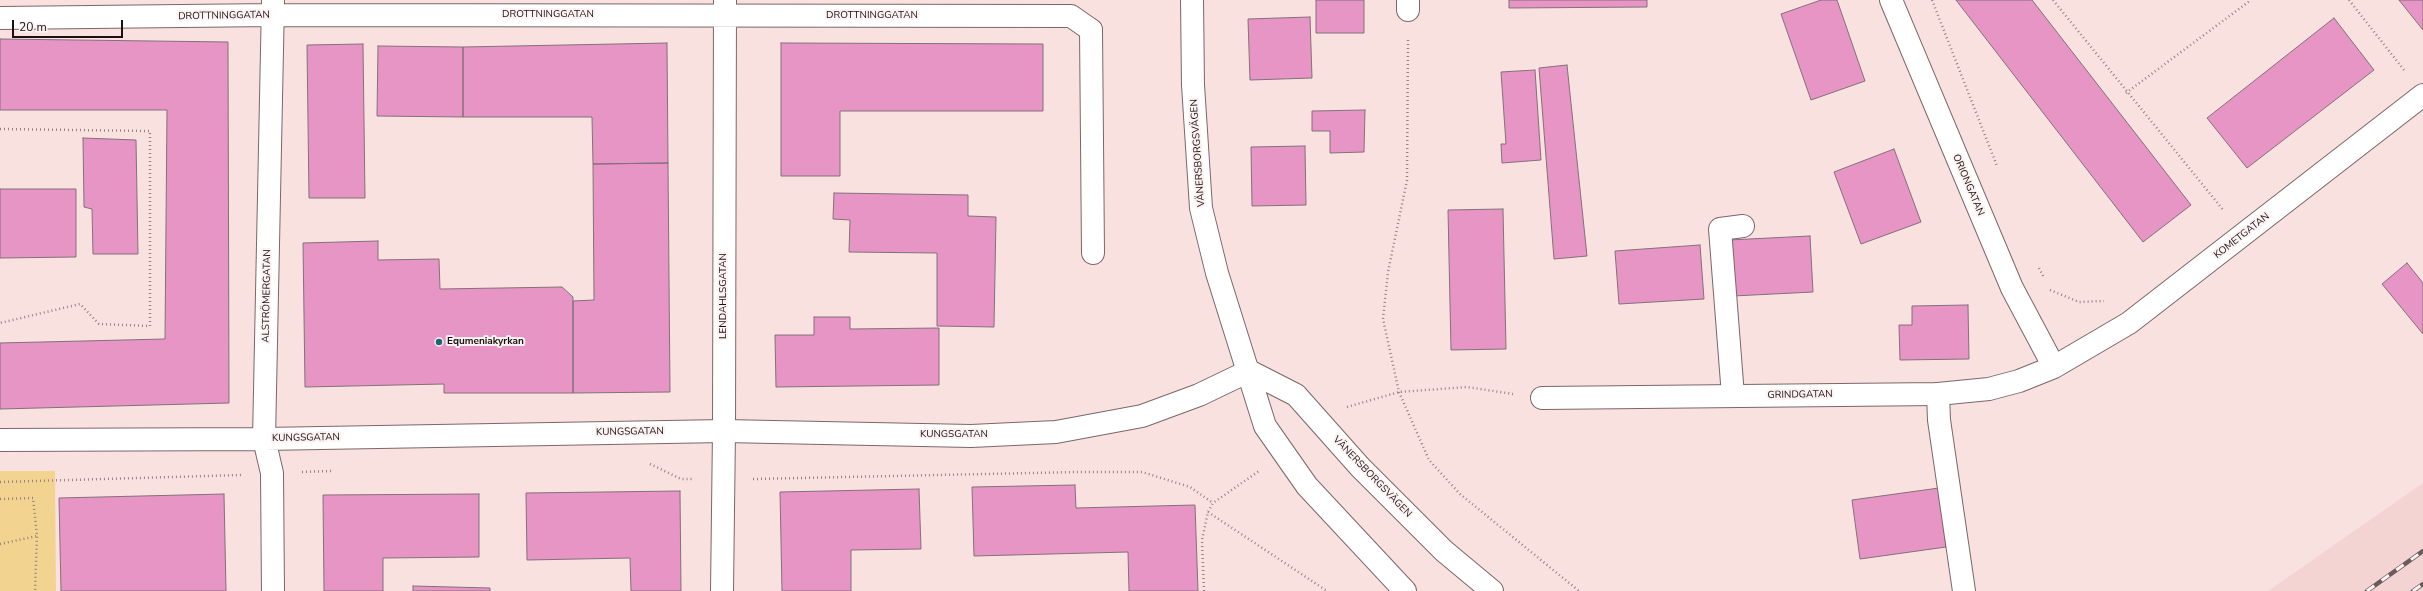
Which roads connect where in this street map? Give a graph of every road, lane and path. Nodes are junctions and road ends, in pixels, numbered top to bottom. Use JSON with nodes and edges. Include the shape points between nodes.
{"nodes":[{"id":1,"x":1192,"y":0,"type":"edge"},
{"id":2,"x":1891,"y":0,"type":"edge"},
{"id":3,"x":1932,"y":0,"type":"edge"},
{"id":4,"x":2053,"y":0,"type":"edge"},
{"id":5,"x":2251,"y":0,"type":"edge"},
{"id":6,"x":2349,"y":0,"type":"edge"},
{"id":7,"x":1408,"y":5,"type":"edge"},
{"id":8,"x":273,"y":8,"type":"edge"},
{"id":9,"x":725,"y":8,"type":"edge"},
{"id":10,"x":0,"y":18,"type":"edge"},
{"id":11,"x":2408,"y":74,"type":"dead end"},
{"id":12,"x":2126,"y":93,"type":"junction"},
{"id":13,"x":2423,"y":95,"type":"edge"},
{"id":14,"x":0,"y":129,"type":"edge"},
{"id":15,"x":1998,"y":169,"type":"dead end"},
{"id":16,"x":2228,"y":216,"type":"dead end"},
{"id":17,"x":1743,"y":226,"type":"dead end"},
{"id":18,"x":1093,"y":253,"type":"dead end"},
{"id":19,"x":2037,"y":263,"type":"dead end"},
{"id":20,"x":2106,"y":301,"type":"dead end"},
{"id":21,"x":0,"y":323,"type":"edge"},
{"id":22,"x":2054,"y":367,"type":"junction"},
{"id":23,"x":1249,"y":371,"type":"junction"},
{"id":24,"x":1400,"y":392,"type":"junction"},
{"id":25,"x":1938,"y":394,"type":"junction"},
{"id":26,"x":1733,"y":396,"type":"junction"},
{"id":27,"x":1542,"y":398,"type":"joint"},
{"id":28,"x":724,"y":431,"type":"junction"},
{"id":29,"x":264,"y":439,"type":"junction"},
{"id":30,"x":0,"y":440,"type":"edge"},
{"id":31,"x":645,"y":462,"type":"dead end"},
{"id":32,"x":336,"y":471,"type":"dead end"},
{"id":33,"x":272,"y":473,"type":"junction"},
{"id":34,"x":722,"y":479,"type":"junction"},
{"id":35,"x":0,"y":482,"type":"edge"},
{"id":36,"x":0,"y":499,"type":"edge"},
{"id":37,"x":1213,"y":503,"type":"dead end"},
{"id":38,"x":1208,"y":512,"type":"dead end"},
{"id":39,"x":37,"y":536,"type":"junction"},
{"id":40,"x":0,"y":544,"type":"edge"},
{"id":41,"x":35,"y":591,"type":"edge"},
{"id":42,"x":273,"y":591,"type":"edge"},
{"id":43,"x":722,"y":591,"type":"edge"},
{"id":44,"x":1326,"y":591,"type":"edge"},
{"id":45,"x":1405,"y":591,"type":"edge"},
{"id":46,"x":1492,"y":591,"type":"edge"},
{"id":47,"x":1579,"y":591,"type":"edge"},
{"id":48,"x":1964,"y":591,"type":"edge"}],
"edges":[{"from":1,"to":23,"type":"street","name":"VÄNERSBORGSVÄGEN","via":[[1193,85],[1201,208],[1217,273]]},
{"from":2,"to":22,"type":"street","name":"ORIONGATAN","via":[[2012,288]]},
{"from":3,"to":15,"type":"path"},
{"from":4,"to":12,"type":"path"},
{"from":5,"to":12,"type":"path"},
{"from":6,"to":11,"type":"path"},
{"from":7,"to":24,"type":"path","via":[[1407,180],[1388,272],[1383,319]]},
{"from":8,"to":9,"type":"street","name":"DROTTNINGGATAN"},
{"from":8,"to":10,"type":"street","name":"DROTTNINGGATAN"},
{"from":8,"to":29,"type":"street","name":"ALSTRÖMERGATAN"},
{"from":9,"to":18,"type":"street","name":"DROTTNINGGATAN","via":[[1071,16],[1091,30]]},
{"from":9,"to":28,"type":"street","name":"LENDAHLSGATAN"},
{"from":12,"to":16,"type":"path"},
{"from":13,"to":22,"type":"street","name":"KOMETGATAN","via":[[2129,323]]},
{"from":14,"to":21,"type":"path","via":[[150,131],[150,326],[99,324],[80,304]]},
{"from":17,"to":26,"type":"street","via":[[1720,229]]},
{"from":19,"to":20,"type":"path","via":[[2050,291],[2079,302]]},
{"from":22,"to":25,"type":"street","name":"GRINDGATAN","via":[[2019,382],[1989,389]]},
{"from":23,"to":28,"type":"street","name":"KUNGSGATAN","via":[[1199,395],[1142,416],[1056,432],[971,436]]},
{"from":23,"to":45,"type":"street","name":"VÄNERSBORGSVÄGEN","via":[[1265,426],[1307,486]]},
{"from":23,"to":46,"type":"street","name":"VÄNERSBORGSVÄGEN","via":[[1296,395],[1360,467],[1444,551]]},
{"from":24,"to":27,"type":"path","via":[[1467,387]]},
{"from":24,"to":47,"type":"path","via":[[1429,460],[1460,494]]},
{"from":25,"to":26,"type":"street","name":"GRINDGATAN"},
{"from":25,"to":48,"type":"street","via":[[1939,420]]},
{"from":26,"to":27,"type":"street","name":"GRINDGATAN"},
{"from":28,"to":29,"type":"street","name":"KUNGSGATAN"},
{"from":28,"to":34,"type":"street","name":"LENDAHLSGATAN"},
{"from":29,"to":30,"type":"street","name":"KUNGSGATAN"},
{"from":29,"to":33,"type":"street","name":"ALSTRÖMERGATAN"},
{"from":31,"to":34,"type":"path","via":[[681,479]]},
{"from":32,"to":33,"type":"path"},
{"from":33,"to":35,"type":"path"},
{"from":33,"to":42,"type":"street","name":"ALSTRÖMERGATAN"},
{"from":34,"to":37,"type":"path","via":[[1142,472],[1190,487]]},
{"from":34,"to":43,"type":"street","name":"LENDAHLSGATAN"},
{"from":36,"to":39,"type":"path","via":[[33,498]]},
{"from":38,"to":44,"type":"path"},
{"from":39,"to":40,"type":"path"},
{"from":39,"to":41,"type":"path"}]}
